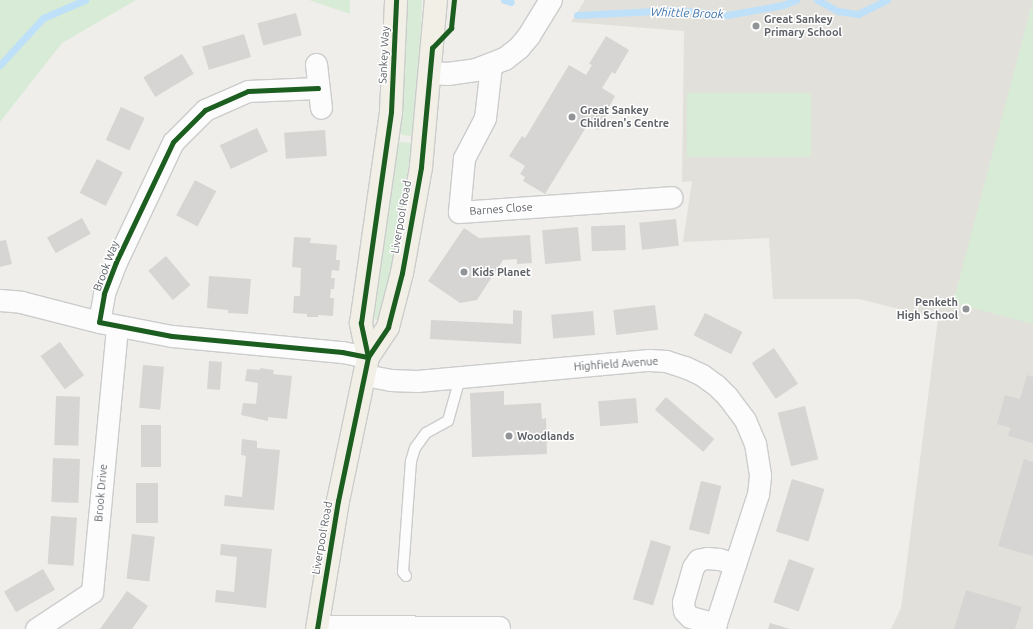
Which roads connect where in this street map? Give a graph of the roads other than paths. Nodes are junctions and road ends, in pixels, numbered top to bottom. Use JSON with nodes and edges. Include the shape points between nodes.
{"nodes":[{"id":1,"x":396,"y":0,"type":"edge"},
{"id":2,"x":436,"y":0,"type":"edge"},
{"id":3,"x":551,"y":0,"type":"edge"},
{"id":4,"x":316,"y":64,"type":"dead end"},
{"id":5,"x":491,"y":66,"type":"junction"},
{"id":6,"x":430,"y":73,"type":"junction"},
{"id":7,"x":318,"y":88,"type":"junction"},
{"id":8,"x":321,"y":108,"type":"dead end"},
{"id":9,"x":391,"y":112,"type":"joint"},
{"id":10,"x":671,"y":197,"type":"dead end"},
{"id":11,"x":0,"y":300,"type":"edge"},
{"id":12,"x":108,"y":324,"type":"junction"},
{"id":13,"x":366,"y":366,"type":"junction"},
{"id":14,"x":460,"y":378,"type":"junction"},
{"id":15,"x":735,"y":564,"type":"junction"},
{"id":16,"x":406,"y":576,"type":"dead end"},
{"id":17,"x":318,"y":627,"type":"edge"},
{"id":18,"x":499,"y":627,"type":"dead end"},
{"id":19,"x":715,"y":627,"type":"edge"},
{"id":20,"x":36,"y":629,"type":"edge"}],
"edges":[{"from":1,"to":9,"type":"highway","name":"Sankey Way"},
{"from":2,"to":6,"type":"highway"},
{"from":3,"to":5,"type":"street","via":[[519,48],[506,59]]},
{"from":4,"to":7,"type":"street"},
{"from":5,"to":6,"type":"street","via":[[464,72]]},
{"from":5,"to":10,"type":"street","name":"Barnes Close","via":[[485,118],[464,158],[459,212]]},
{"from":6,"to":13,"type":"highway","name":"Liverpool Road","via":[[421,167],[402,273],[388,327]]},
{"from":7,"to":8,"type":"street"},
{"from":7,"to":12,"type":"street","name":"Brook Way","via":[[248,91],[205,110],[173,142],[116,262],[104,294]]},
{"from":9,"to":13,"type":"highway","name":"Liverpool Road","via":[[361,323]]},
{"from":11,"to":12,"type":"street","via":[[21,302]]},
{"from":12,"to":13,"type":"street","via":[[172,336],[342,352]]},
{"from":12,"to":20,"type":"street","name":"Brook Drive","via":[[92,592]]},
{"from":13,"to":14,"type":"street","name":"Highfield Avenue","via":[[402,381]]},
{"from":13,"to":17,"type":"highway","name":"Liverpool Road","via":[[338,501]]},
{"from":14,"to":15,"type":"street","name":"Highfield Avenue","via":[[649,360],[666,361],[702,375],[727,396],[741,413],[750,431],[758,458],[758,494]]},
{"from":14,"to":16,"type":"lane","via":[[448,420],[426,433],[414,448],[404,572]]},
{"from":15,"to":19,"type":"street","name":"Highfield Avenue"},
{"from":15,"to":19,"type":"street","name":"Highfield Avenue","via":[[707,558],[698,560],[693,567],[683,602],[684,611],[690,617]]},
{"from":17,"to":18,"type":"street"}]}
